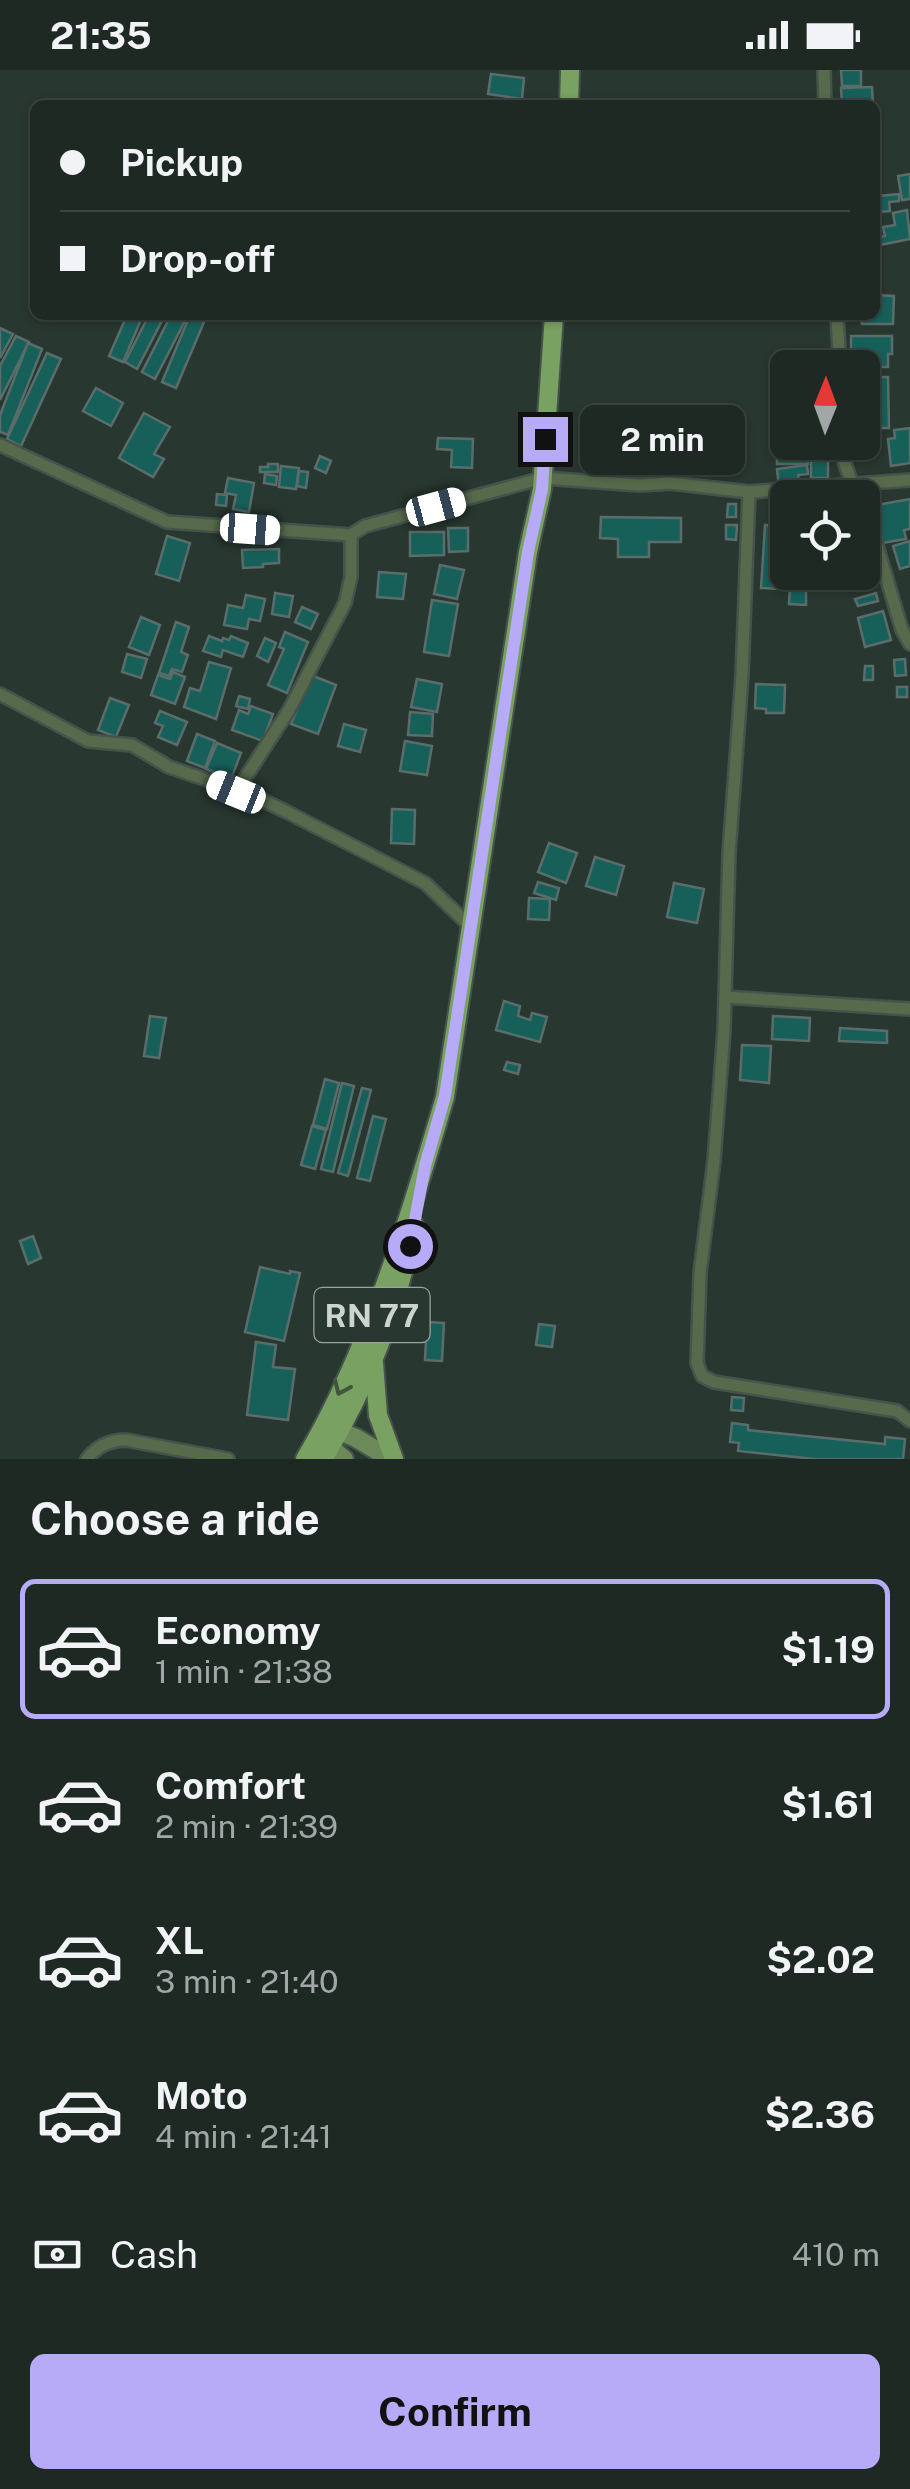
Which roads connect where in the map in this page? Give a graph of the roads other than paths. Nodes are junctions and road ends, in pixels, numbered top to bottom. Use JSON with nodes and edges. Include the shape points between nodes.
{"nodes":[{"id":1,"x":570,"y":70,"type":"edge"},
{"id":2,"x":824,"y":70,"type":"edge"},
{"id":3,"x":568,"y":100,"type":"edge"},
{"id":4,"x":826,"y":100,"type":"edge"},
{"id":5,"x":554,"y":320,"type":"edge"},
{"id":6,"x":837,"y":320,"type":"edge"},
{"id":7,"x":839,"y":350,"type":"edge"},
{"id":8,"x":0,"y":445,"type":"edge"},
{"id":9,"x":542,"y":478,"type":"junction"},
{"id":10,"x":910,"y":480,"type":"edge"},
{"id":11,"x":880,"y":483,"type":"edge"},
{"id":12,"x":770,"y":491,"type":"edge"},
{"id":13,"x":750,"y":492,"type":"junction"},
{"id":14,"x":351,"y":535,"type":"junction"},
{"id":15,"x":880,"y":557,"type":"edge"},
{"id":16,"x":910,"y":644,"type":"edge"},
{"id":17,"x":0,"y":694,"type":"edge"},
{"id":18,"x":236,"y":792,"type":"junction"},
{"id":19,"x":471,"y":927,"type":"junction"},
{"id":20,"x":725,"y":998,"type":"junction"},
{"id":21,"x":910,"y":1009,"type":"edge"},
{"id":22,"x":425,"y":1166,"type":"junction"},
{"id":23,"x":374,"y":1356,"type":"junction"},
{"id":24,"x":910,"y":1420,"type":"edge"},
{"id":25,"x":330,"y":1443,"type":"edge"},
{"id":26,"x":86,"y":1459,"type":"edge"},
{"id":27,"x":228,"y":1459,"type":"edge"},
{"id":28,"x":305,"y":1459,"type":"edge"},
{"id":29,"x":392,"y":1459,"type":"edge"}],
"edges":[{"from":1,"to":3,"type":"main road"},
{"from":2,"to":4,"type":"street"},
{"from":5,"to":9,"type":"main road","number":"RN 77"},
{"from":6,"to":7,"type":"street"},
{"from":8,"to":14,"type":"street","via":[[167,522]]},
{"from":9,"to":13,"type":"street"},
{"from":9,"to":14,"type":"street"},
{"from":9,"to":19,"type":"main road","number":"RN 77"},
{"from":10,"to":11,"type":"street"},
{"from":12,"to":13,"type":"street"},
{"from":13,"to":20,"type":"street"},
{"from":14,"to":18,"type":"street","via":[[345,603]]},
{"from":15,"to":16,"type":"street"},
{"from":17,"to":18,"type":"street","via":[[88,740],[132,745],[169,768]]},
{"from":18,"to":19,"type":"street","via":[[424,882]]},
{"from":19,"to":22,"type":"main road","number":"RN 77","via":[[445,1096]]},
{"from":20,"to":21,"type":"street"},
{"from":20,"to":24,"type":"street","via":[[700,1273],[700,1373],[714,1382],[897,1411]]},
{"from":22,"to":23,"type":"main road","number":"RN 77","via":[[406,1268]]},
{"from":22,"to":25,"type":"main road","number":"RN 77","one_way":true},
{"from":23,"to":25,"type":"main road","number":"RN 77"},
{"from":23,"to":29,"type":"main road","via":[[378,1415]]},
{"from":25,"to":28,"type":"main road","number":"RN 77"},
{"from":25,"to":29,"type":"main road","via":[[370,1445]]},
{"from":26,"to":27,"type":"street","via":[[99,1446],[126,1440]]}]}
